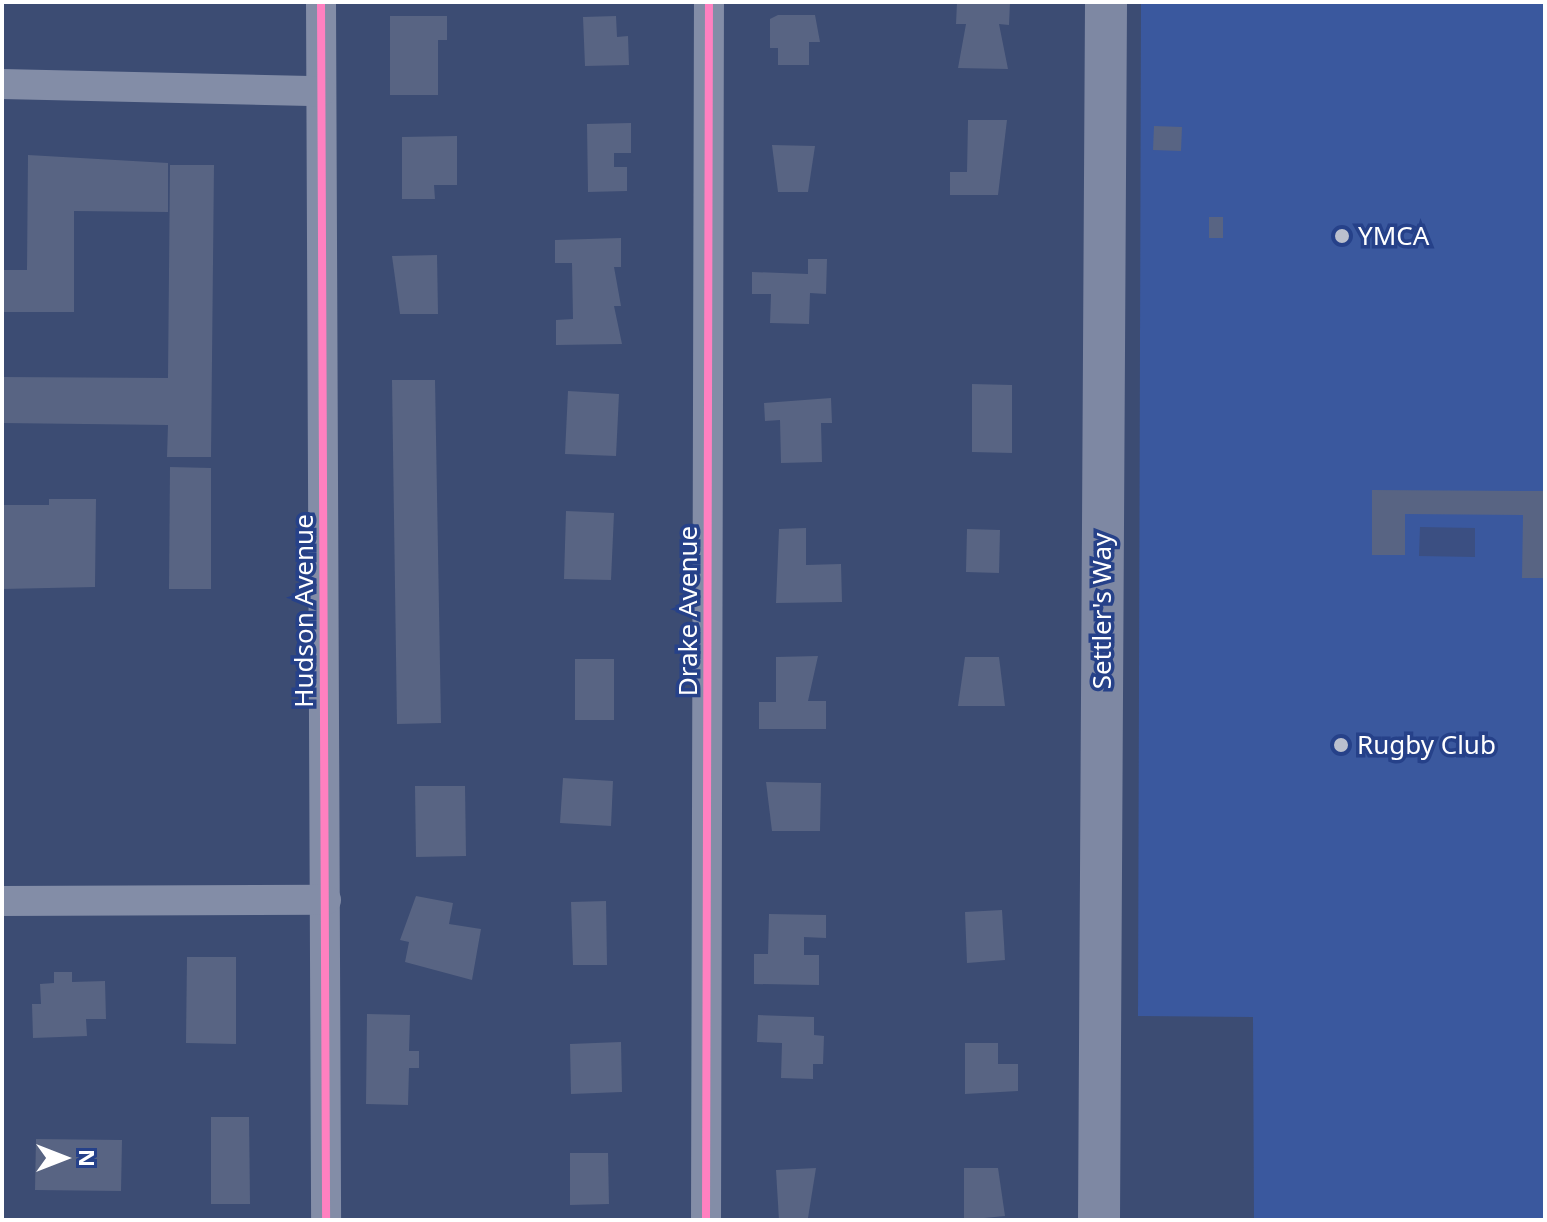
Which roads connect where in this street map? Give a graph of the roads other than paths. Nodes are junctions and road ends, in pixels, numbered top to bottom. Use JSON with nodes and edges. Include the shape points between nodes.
{"nodes":[{"id":1,"x":321,"y":2,"type":"edge"},
{"id":2,"x":709,"y":2,"type":"edge"},
{"id":3,"x":1106,"y":2,"type":"edge"},
{"id":4,"x":2,"y":84,"type":"edge"},
{"id":5,"x":321,"y":91,"type":"junction"},
{"id":6,"x":326,"y":900,"type":"junction"},
{"id":7,"x":2,"y":901,"type":"edge"},
{"id":8,"x":326,"y":1220,"type":"edge"},
{"id":9,"x":706,"y":1220,"type":"edge"},
{"id":10,"x":1099,"y":1220,"type":"edge"}],
"edges":[{"from":1,"to":5,"type":"street","name":"Hudson Avenue"},
{"from":2,"to":9,"type":"street","name":"Drake Avenue"},
{"from":3,"to":10,"type":"main road","name":"Settler's Way"},
{"from":4,"to":5,"type":"street"},
{"from":5,"to":6,"type":"street","name":"Hudson Avenue"},
{"from":6,"to":7,"type":"street"},
{"from":6,"to":8,"type":"street","name":"Hudson Avenue"}]}
